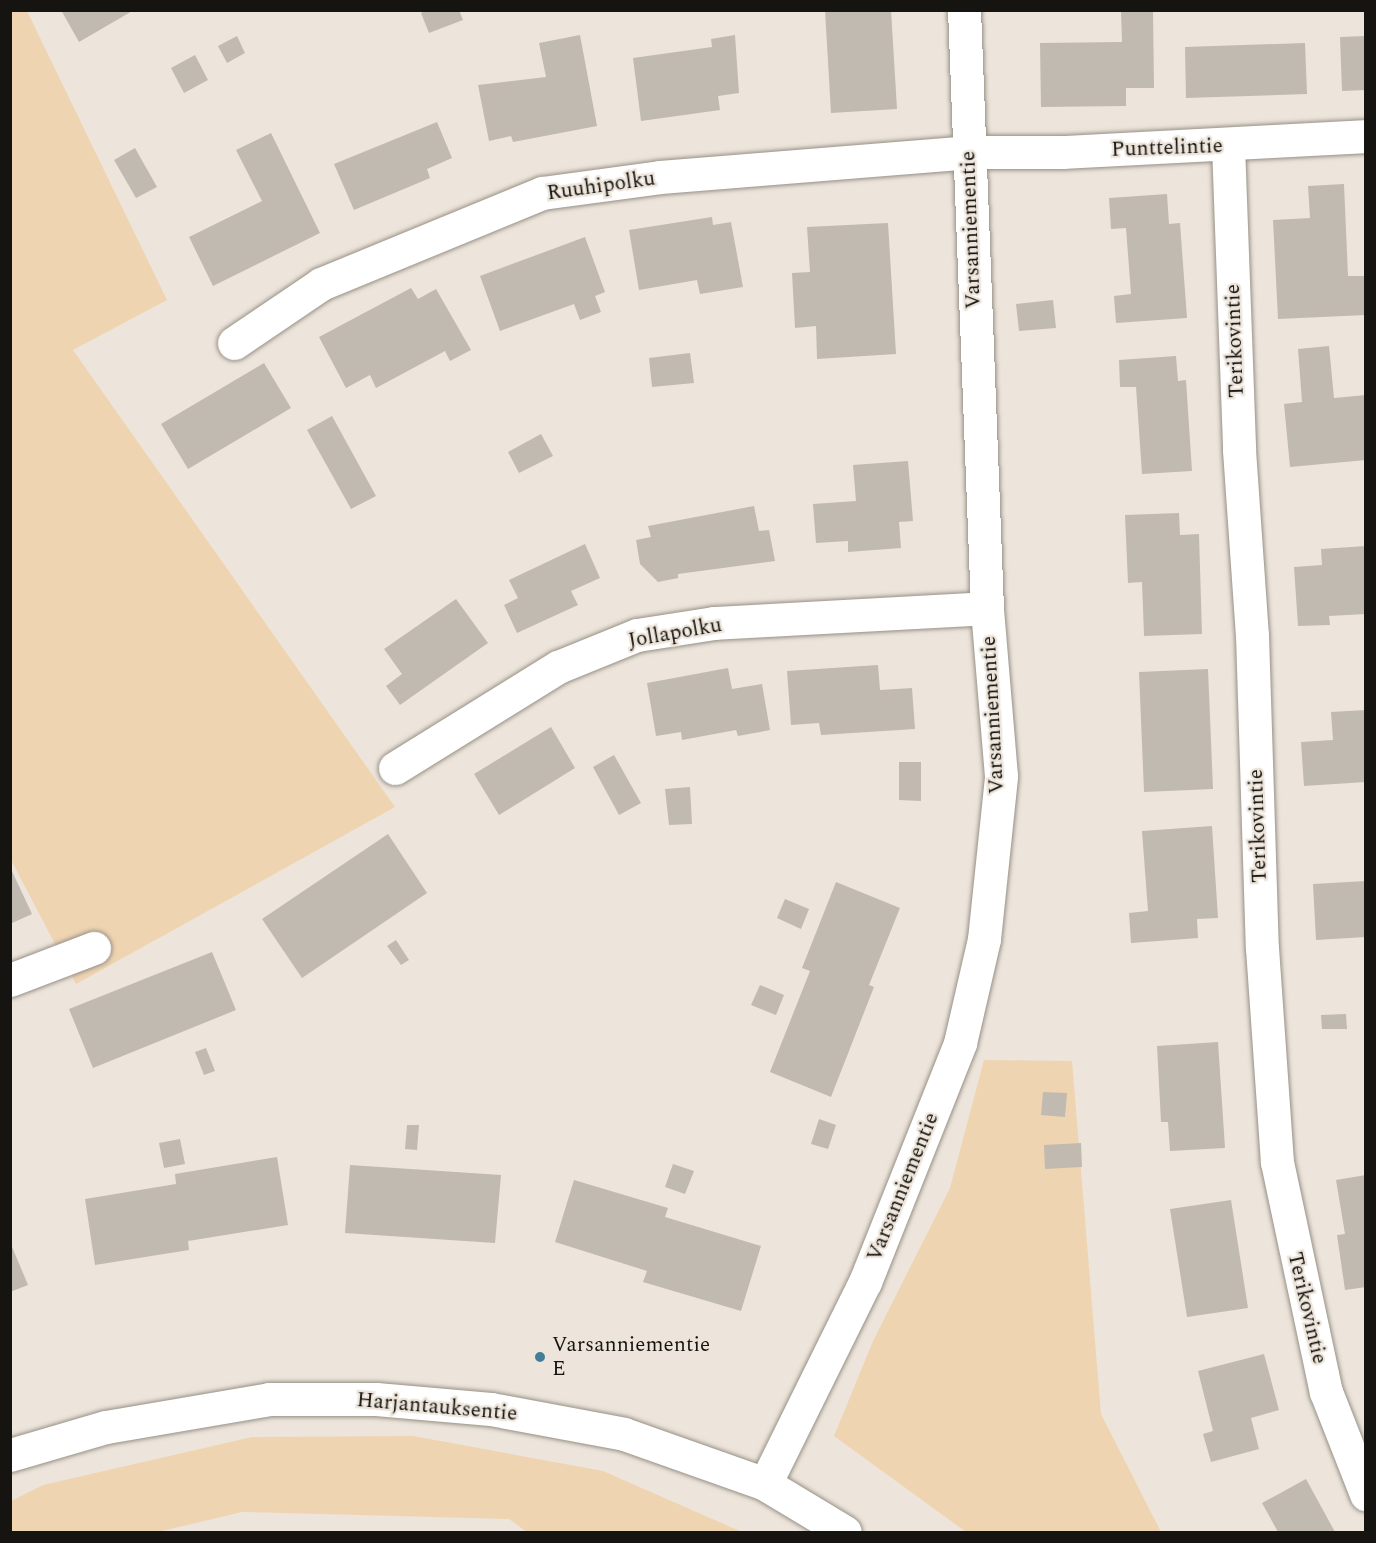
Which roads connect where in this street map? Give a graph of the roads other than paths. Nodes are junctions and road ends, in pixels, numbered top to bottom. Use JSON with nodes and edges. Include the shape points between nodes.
{"nodes":[{"id":1,"x":964,"y":10,"type":"edge"},
{"id":2,"x":1365,"y":136,"type":"edge"},
{"id":3,"x":1228,"y":145,"type":"junction"},
{"id":4,"x":968,"y":152,"type":"junction"},
{"id":5,"x":234,"y":343,"type":"dead end"},
{"id":6,"x":987,"y":608,"type":"junction"},
{"id":7,"x":395,"y":768,"type":"dead end"},
{"id":8,"x":94,"y":948,"type":"dead end"},
{"id":9,"x":10,"y":980,"type":"edge"},
{"id":10,"x":10,"y":1455,"type":"edge"},
{"id":11,"x":765,"y":1484,"type":"junction"},
{"id":12,"x":1365,"y":1494,"type":"edge"},
{"id":13,"x":845,"y":1533,"type":"edge"}],
"edges":[{"from":1,"to":4,"type":"street","name":"Varsanniementie"},
{"from":2,"to":3,"type":"street","name":"Punttelintie"},
{"from":3,"to":4,"type":"street","name":"Punttelintie"},
{"from":3,"to":12,"type":"street","name":"Terikovintie","via":[[1239,450],[1252,635],[1262,948],[1277,1162],[1326,1392]]},
{"from":4,"to":5,"type":"street","name":"Ruuhipolku","via":[[660,177],[543,193],[321,284]]},
{"from":4,"to":6,"type":"street","name":"Varsanniementie"},
{"from":6,"to":7,"type":"street","name":"Jollapolku","via":[[714,623],[637,635],[558,667]]},
{"from":6,"to":11,"type":"street","name":"Varsanniementie","via":[[1001,776],[984,939],[960,1043],[865,1282]]},
{"from":8,"to":9,"type":"street"},
{"from":10,"to":11,"type":"street","name":"Harjantauksentie","via":[[106,1426],[268,1399],[376,1399],[491,1409],[624,1434]]},
{"from":11,"to":13,"type":"street","name":"Harjantauksentie"}]}
